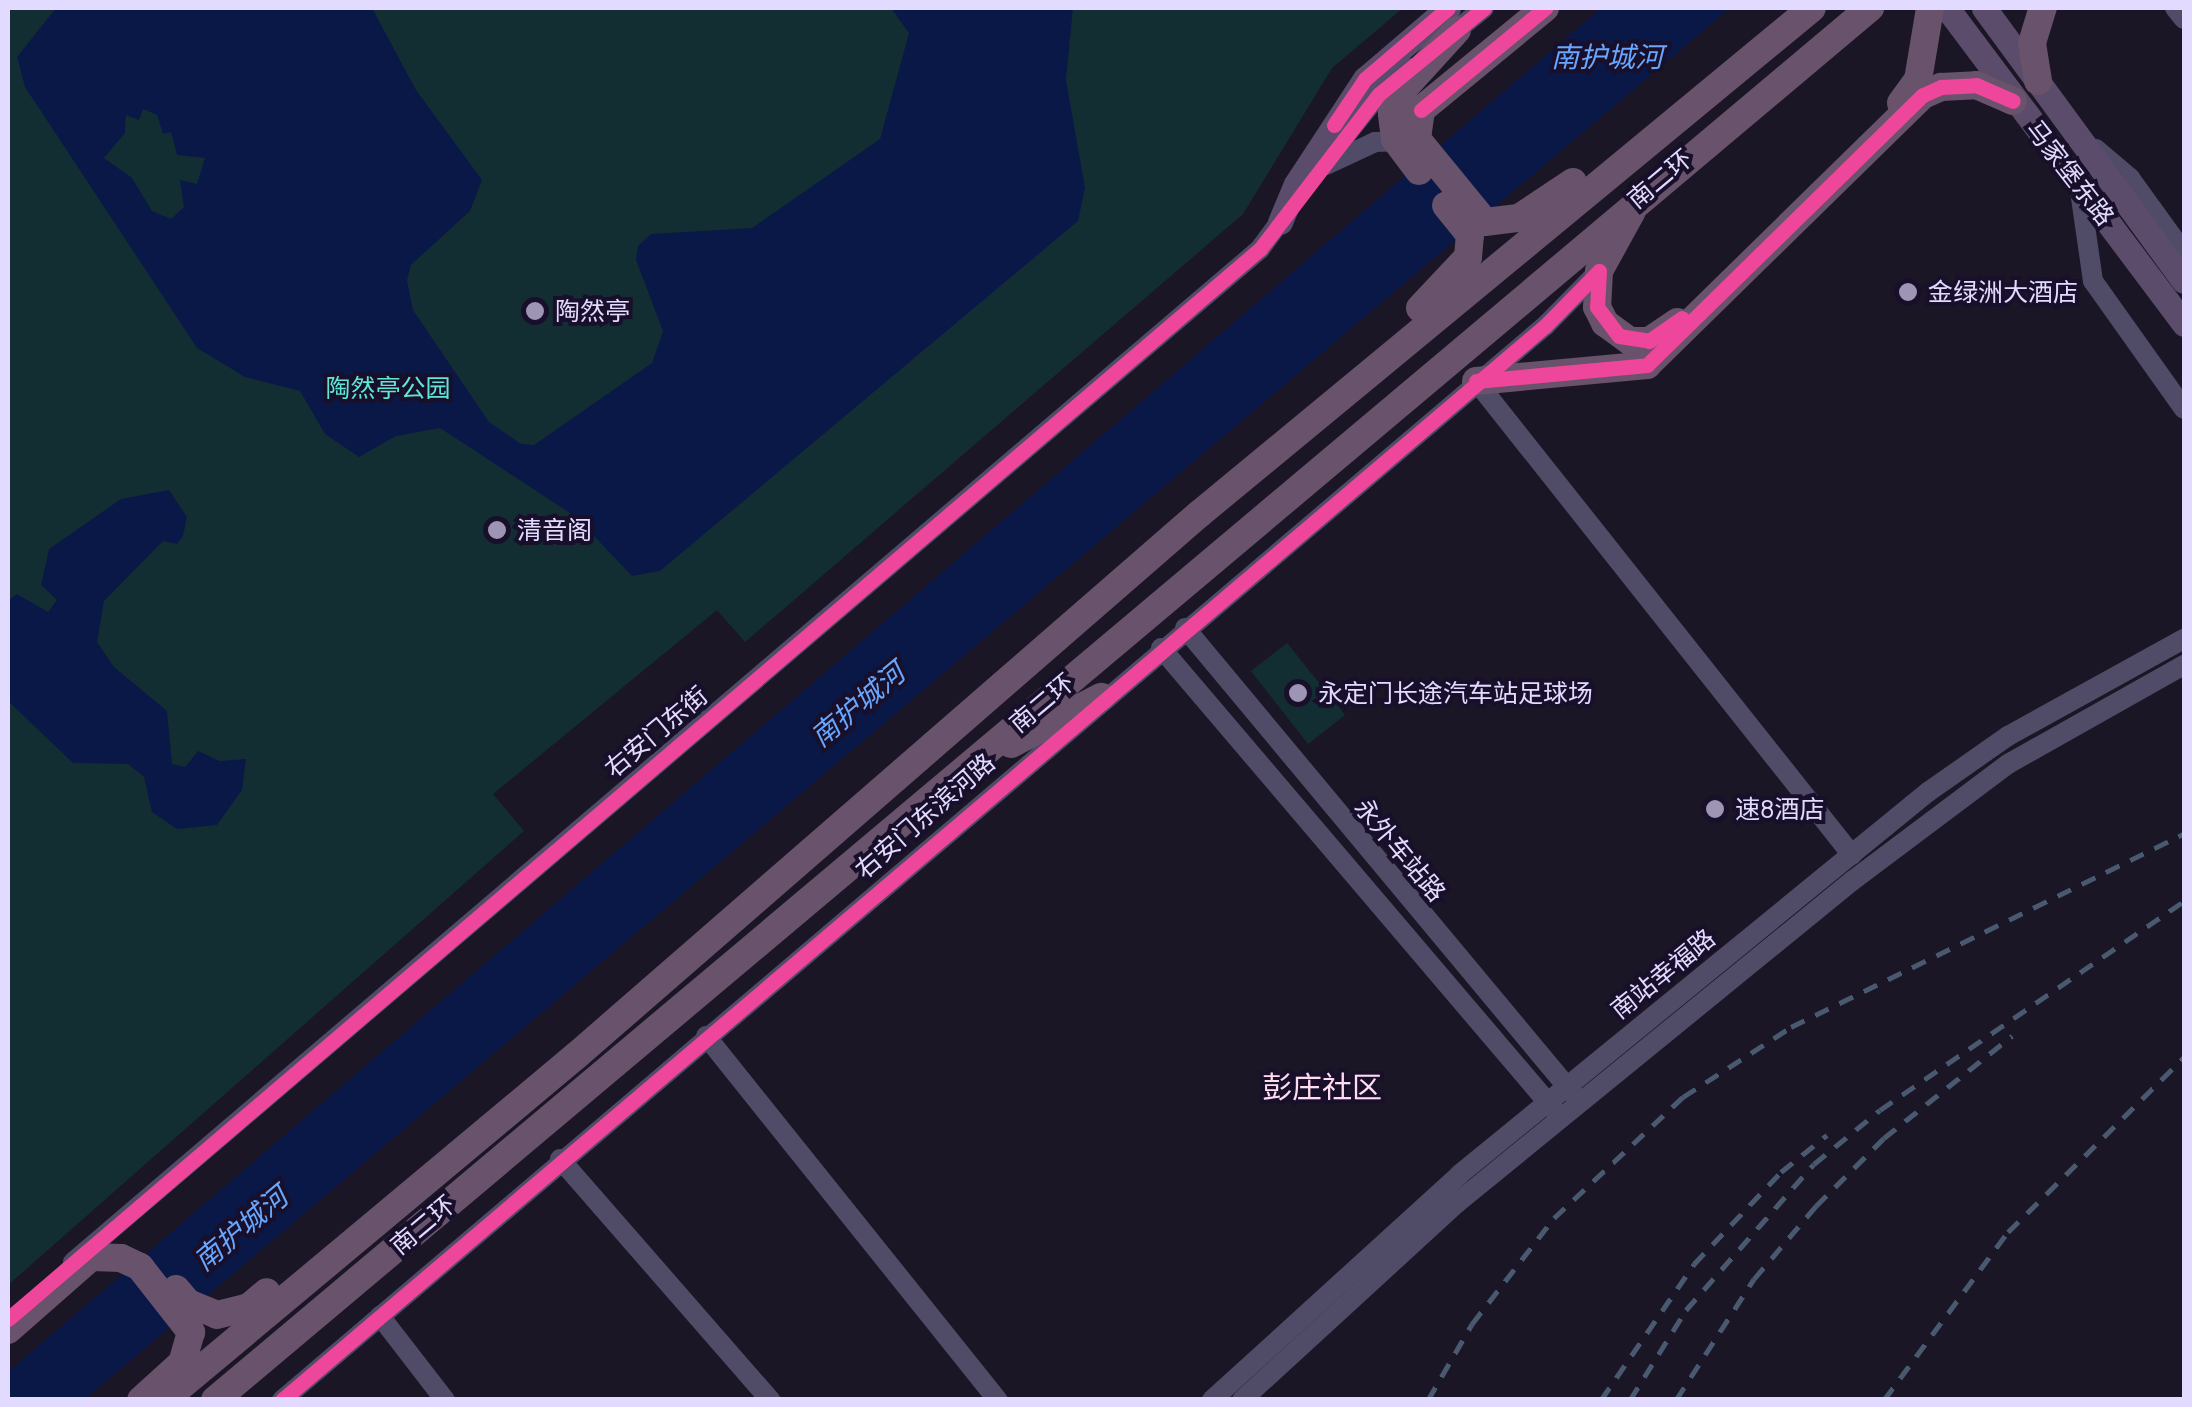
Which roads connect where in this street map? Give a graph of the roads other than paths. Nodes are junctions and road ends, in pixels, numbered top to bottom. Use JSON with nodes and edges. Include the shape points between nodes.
{"nodes":[{"id":1,"x":1484,"y":8,"type":"edge"},
{"id":2,"x":1544,"y":8,"type":"edge"},
{"id":3,"x":1812,"y":8,"type":"edge"},
{"id":4,"x":1870,"y":8,"type":"edge"},
{"id":5,"x":1915,"y":8,"type":"edge"},
{"id":6,"x":1930,"y":8,"type":"edge"},
{"id":7,"x":1984,"y":8,"type":"edge"},
{"id":8,"x":2043,"y":8,"type":"edge"},
{"id":9,"x":2175,"y":8,"type":"edge"},
{"id":10,"x":1952,"y":14,"type":"edge"},
{"id":11,"x":1453,"y":19,"type":"edge"},
{"id":12,"x":2184,"y":19,"type":"edge"},
{"id":13,"x":1927,"y":40,"type":"junction"},
{"id":14,"x":2038,"y":81,"type":"junction"},
{"id":15,"x":2013,"y":101,"type":"junction"},
{"id":16,"x":2071,"y":128,"type":"junction"},
{"id":17,"x":1407,"y":147,"type":"junction"},
{"id":18,"x":1320,"y":168,"type":"junction"},
{"id":19,"x":1616,"y":168,"type":"junction"},
{"id":20,"x":2079,"y":182,"type":"junction"},
{"id":21,"x":1642,"y":192,"type":"junction"},
{"id":22,"x":1280,"y":222,"type":"junction"},
{"id":23,"x":1478,"y":229,"type":"junction"},
{"id":24,"x":2184,"y":253,"type":"edge"},
{"id":25,"x":1598,"y":271,"type":"junction"},
{"id":26,"x":2184,"y":281,"type":"edge"},
{"id":27,"x":2184,"y":324,"type":"edge"},
{"id":28,"x":1372,"y":370,"type":"junction"},
{"id":29,"x":1476,"y":381,"type":"junction"},
{"id":30,"x":2184,"y":409,"type":"edge"},
{"id":31,"x":1185,"y":628,"type":"junction"},
{"id":32,"x":2184,"y":640,"type":"edge"},
{"id":33,"x":1160,"y":648,"type":"junction"},
{"id":34,"x":2184,"y":665,"type":"edge"},
{"id":35,"x":1101,"y":697,"type":"junction"},
{"id":36,"x":965,"y":768,"type":"junction"},
{"id":37,"x":1852,"y":855,"type":"junction"},
{"id":38,"x":706,"y":1036,"type":"junction"},
{"id":39,"x":1566,"y":1086,"type":"junction"},
{"id":40,"x":1547,"y":1102,"type":"junction"},
{"id":41,"x":1580,"y":1103,"type":"junction"},
{"id":42,"x":1562,"y":1118,"type":"junction"},
{"id":43,"x":560,"y":1159,"type":"junction"},
{"id":44,"x":372,"y":1224,"type":"junction"},
{"id":45,"x":101,"y":1238,"type":"junction"},
{"id":46,"x":127,"y":1252,"type":"junction"},
{"id":47,"x":380,"y":1316,"type":"junction"},
{"id":48,"x":8,"y":1319,"type":"edge"},
{"id":49,"x":200,"y":1323,"type":"junction"},
{"id":50,"x":8,"y":1330,"type":"edge"},
{"id":51,"x":142,"y":1400,"type":"edge"},
{"id":52,"x":164,"y":1400,"type":"edge"},
{"id":53,"x":215,"y":1400,"type":"edge"},
{"id":54,"x":282,"y":1400,"type":"edge"},
{"id":55,"x":445,"y":1400,"type":"edge"},
{"id":56,"x":770,"y":1400,"type":"edge"},
{"id":57,"x":998,"y":1400,"type":"edge"},
{"id":58,"x":1212,"y":1400,"type":"edge"},
{"id":59,"x":1242,"y":1400,"type":"edge"}],
"edges":[{"from":1,"to":11,"type":"street","name":"右安门东街"},
{"from":2,"to":17,"type":"highway","via":[[1421,110]]},
{"from":3,"to":19,"type":"highway","name":"南二环"},
{"from":4,"to":21,"type":"highway","name":"南二环"},
{"from":5,"to":13,"type":"highway"},
{"from":6,"to":13,"type":"highway"},
{"from":7,"to":14,"type":"main road","name":"马家堡东路"},
{"from":8,"to":14,"type":"highway","via":[[2032,43]]},
{"from":9,"to":12,"type":"street"},
{"from":10,"to":15,"type":"main road","name":"马家堡东路"},
{"from":11,"to":17,"type":"highway","via":[[1396,100]]},
{"from":11,"to":18,"type":"street","name":"右安门东街","via":[[1379,94]]},
{"from":11,"to":22,"type":"main road","via":[[1364,79],[1296,184]]},
{"from":13,"to":25,"type":"highway","via":[[1918,80],[1905,99],[1663,333],[1630,341],[1605,324],[1596,307]]},
{"from":14,"to":16,"type":"main road","name":"马家堡东路"},
{"from":15,"to":20,"type":"main road","name":"马家堡东路"},
{"from":15,"to":29,"type":"highway","via":[[1976,85],[1941,86],[1923,96],[1647,365]]},
{"from":16,"to":24,"type":"street","via":[[2130,178]]},
{"from":16,"to":26,"type":"main road","name":"马家堡东路"},
{"from":17,"to":18,"type":"street"},
{"from":17,"to":23,"type":"highway"},
{"from":18,"to":22,"type":"street","name":"右安门东街"},
{"from":19,"to":23,"type":"highway","via":[[1574,182],[1519,218]]},
{"from":19,"to":28,"type":"highway","name":"南二环"},
{"from":20,"to":27,"type":"main road","name":"马家堡东路"},
{"from":20,"to":30,"type":"street","via":[[2093,281]]},
{"from":21,"to":25,"type":"highway"},
{"from":21,"to":36,"type":"highway","name":"南二环"},
{"from":22,"to":45,"type":"street","name":"右安门东街","via":[[1260,250]]},
{"from":23,"to":28,"type":"highway","via":[[1468,257],[1396,330]]},
{"from":25,"to":29,"type":"street","name":"右安门东滨河路","via":[[1578,297]]},
{"from":28,"to":44,"type":"highway","name":"南二环"},
{"from":29,"to":31,"type":"street","name":"右安门东滨河路"},
{"from":29,"to":37,"type":"street"},
{"from":31,"to":33,"type":"street","name":"右安门东滨河路"},
{"from":31,"to":39,"type":"street","name":"永外车站路"},
{"from":32,"to":37,"type":"street","name":"南站幸福路","via":[[2008,736]]},
{"from":33,"to":35,"type":"street","name":"右安门东滨河路"},
{"from":33,"to":40,"type":"street","name":"永外车站路"},
{"from":34,"to":41,"type":"street","via":[[1956,800]]},
{"from":35,"to":36,"type":"highway"},
{"from":35,"to":38,"type":"street","name":"右安门东滨河路"},
{"from":36,"to":53,"type":"highway","name":"南二环"},
{"from":37,"to":39,"type":"street","name":"南站幸福路"},
{"from":38,"to":43,"type":"street","name":"右安门东滨河路"},
{"from":38,"to":57,"type":"street"},
{"from":39,"to":40,"type":"street","name":"南站幸福路"},
{"from":39,"to":41,"type":"street","name":"永外车站路"},
{"from":40,"to":42,"type":"street","name":"永外车站路"},
{"from":40,"to":58,"type":"street","name":"南站幸福路"},
{"from":41,"to":42,"type":"street"},
{"from":42,"to":59,"type":"street","via":[[1457,1203]]},
{"from":43,"to":47,"type":"street","name":"右安门东滨河路"},
{"from":43,"to":56,"type":"street"},
{"from":44,"to":49,"type":"highway","via":[[328,1243],[248,1307]]},
{"from":44,"to":52,"type":"highway","name":"南二环"},
{"from":45,"to":46,"type":"highway"},
{"from":45,"to":48,"type":"street","name":"右安门东街"},
{"from":46,"to":49,"type":"highway","via":[[188,1303]]},
{"from":46,"to":50,"type":"highway","via":[[91,1256]]},
{"from":47,"to":54,"type":"street","name":"右安门东滨河路"},
{"from":47,"to":55,"type":"street"},
{"from":49,"to":51,"type":"highway","via":[[182,1363]]}]}
